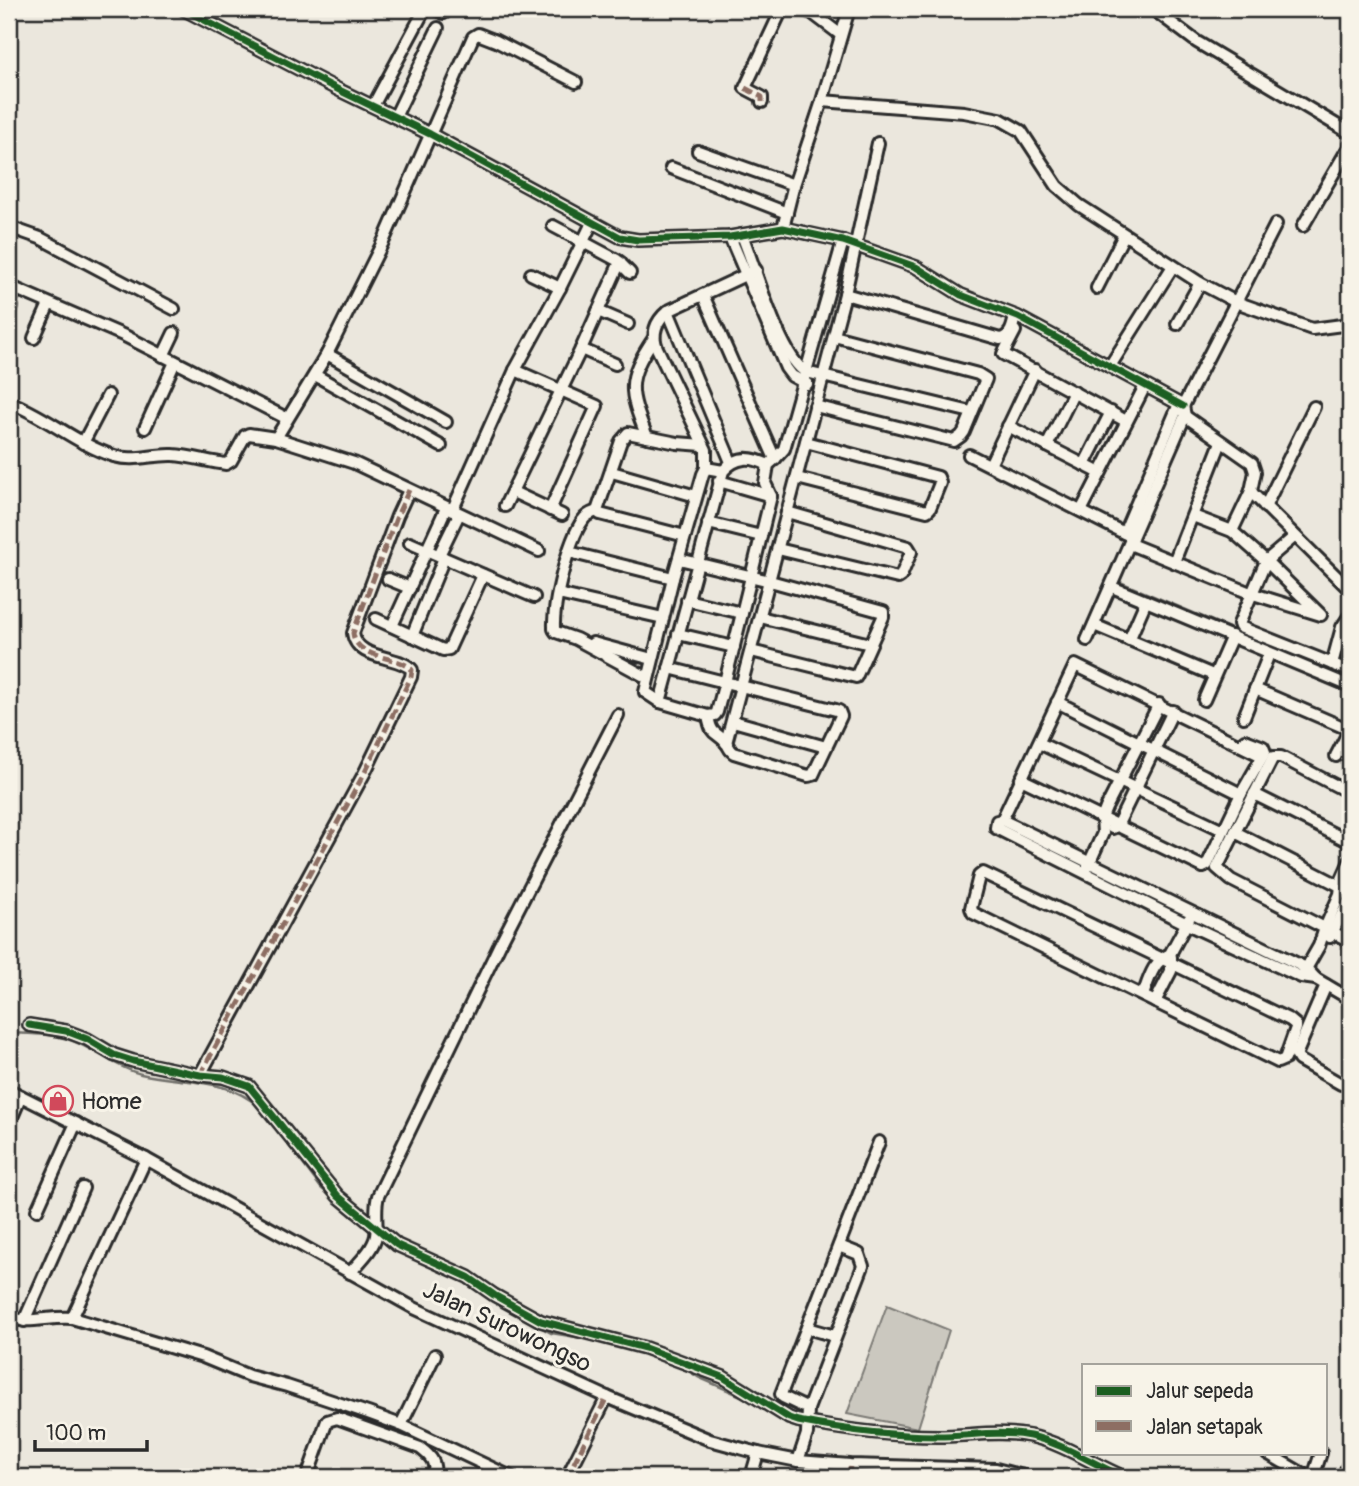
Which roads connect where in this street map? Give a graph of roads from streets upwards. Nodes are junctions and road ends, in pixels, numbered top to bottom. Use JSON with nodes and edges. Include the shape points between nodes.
{"nodes":[{"id":1,"x":183,"y":9,"type":"edge"},
{"id":2,"x":425,"y":9,"type":"edge"},
{"id":3,"x":782,"y":9,"type":"edge"},
{"id":4,"x":800,"y":9,"type":"edge"},
{"id":5,"x":849,"y":9,"type":"edge"},
{"id":6,"x":1153,"y":9,"type":"edge"},
{"id":7,"x":438,"y":28,"type":"dead end"},
{"id":8,"x":841,"y":34,"type":"junction"},
{"id":9,"x":576,"y":82,"type":"dead end"},
{"id":10,"x":822,"y":101,"type":"junction"},
{"id":11,"x":762,"y":102,"type":"dead end"},
{"id":12,"x":373,"y":106,"type":"junction"},
{"id":13,"x":395,"y":117,"type":"junction"},
{"id":14,"x":1350,"y":133,"type":"edge"},
{"id":15,"x":430,"y":134,"type":"junction"},
{"id":16,"x":878,"y":143,"type":"dead end"},
{"id":17,"x":1350,"y":145,"type":"edge"},
{"id":18,"x":698,"y":152,"type":"dead end"},
{"id":19,"x":671,"y":168,"type":"dead end"},
{"id":20,"x":794,"y":185,"type":"junction"},
{"id":21,"x":787,"y":213,"type":"junction"},
{"id":22,"x":592,"y":223,"type":"junction"},
{"id":23,"x":1276,"y":224,"type":"dead end"},
{"id":24,"x":554,"y":226,"type":"dead end"},
{"id":25,"x":1303,"y":226,"type":"dead end"},
{"id":26,"x":9,"y":228,"type":"edge"},
{"id":27,"x":783,"y":228,"type":"junction"},
{"id":28,"x":742,"y":235,"type":"junction"},
{"id":29,"x":1124,"y":235,"type":"junction"},
{"id":30,"x":730,"y":237,"type":"junction"},
{"id":31,"x":843,"y":241,"type":"junction"},
{"id":32,"x":583,"y":244,"type":"junction"},
{"id":33,"x":855,"y":246,"type":"junction"},
{"id":34,"x":620,"y":262,"type":"junction"},
{"id":35,"x":1173,"y":266,"type":"junction"},
{"id":36,"x":751,"y":272,"type":"junction"},
{"id":37,"x":630,"y":273,"type":"dead end"},
{"id":38,"x":531,"y":274,"type":"dead end"},
{"id":39,"x":1200,"y":283,"type":"junction"},
{"id":40,"x":12,"y":288,"type":"edge"},
{"id":41,"x":560,"y":288,"type":"junction"},
{"id":42,"x":1097,"y":288,"type":"dead end"},
{"id":43,"x":845,"y":294,"type":"junction"},
{"id":44,"x":703,"y":295,"type":"junction"},
{"id":45,"x":1236,"y":302,"type":"junction"},
{"id":46,"x":49,"y":303,"type":"junction"},
{"id":47,"x":174,"y":309,"type":"dead end"},
{"id":48,"x":598,"y":311,"type":"junction"},
{"id":49,"x":668,"y":311,"type":"junction"},
{"id":50,"x":9,"y":315,"type":"edge"},
{"id":51,"x":1018,"y":318,"type":"junction"},
{"id":52,"x":628,"y":324,"type":"dead end"},
{"id":53,"x":1177,"y":324,"type":"dead end"},
{"id":54,"x":1350,"y":324,"type":"edge"},
{"id":55,"x":174,"y":333,"type":"dead end"},
{"id":56,"x":834,"y":336,"type":"junction"},
{"id":57,"x":34,"y":338,"type":"dead end"},
{"id":58,"x":653,"y":338,"type":"junction"},
{"id":59,"x":581,"y":349,"type":"junction"},
{"id":60,"x":327,"y":354,"type":"junction"},
{"id":61,"x":163,"y":356,"type":"junction"},
{"id":62,"x":175,"y":362,"type":"junction"},
{"id":63,"x":615,"y":364,"type":"dead end"},
{"id":64,"x":1110,"y":366,"type":"junction"},
{"id":65,"x":515,"y":370,"type":"junction"},
{"id":66,"x":1035,"y":370,"type":"junction"},
{"id":67,"x":315,"y":375,"type":"junction"},
{"id":68,"x":823,"y":375,"type":"junction"},
{"id":69,"x":805,"y":377,"type":"junction"},
{"id":70,"x":1145,"y":386,"type":"junction"},
{"id":71,"x":820,"y":388,"type":"junction"},
{"id":72,"x":560,"y":389,"type":"junction"},
{"id":73,"x":1074,"y":392,"type":"junction"},
{"id":74,"x":108,"y":395,"type":"dead end"},
{"id":75,"x":9,"y":402,"type":"edge"},
{"id":76,"x":815,"y":407,"type":"junction"},
{"id":77,"x":1314,"y":407,"type":"dead end"},
{"id":78,"x":1182,"y":409,"type":"junction"},
{"id":79,"x":971,"y":412,"type":"junction"},
{"id":80,"x":1111,"y":412,"type":"junction"},
{"id":81,"x":286,"y":418,"type":"junction"},
{"id":82,"x":1126,"y":421,"type":"junction"},
{"id":83,"x":446,"y":422,"type":"dead end"},
{"id":84,"x":1008,"y":426,"type":"junction"},
{"id":85,"x":145,"y":428,"type":"dead end"},
{"id":86,"x":647,"y":437,"type":"junction"},
{"id":87,"x":276,"y":438,"type":"junction"},
{"id":88,"x":806,"y":442,"type":"junction"},
{"id":89,"x":1221,"y":442,"type":"junction"},
{"id":90,"x":83,"y":443,"type":"junction"},
{"id":91,"x":703,"y":445,"type":"junction"},
{"id":92,"x":441,"y":446,"type":"dead end"},
{"id":93,"x":1047,"y":446,"type":"junction"},
{"id":94,"x":969,"y":455,"type":"dead end"},
{"id":95,"x":772,"y":462,"type":"junction"},
{"id":96,"x":990,"y":465,"type":"junction"},
{"id":97,"x":1084,"y":465,"type":"junction"},
{"id":98,"x":706,"y":468,"type":"junction"},
{"id":99,"x":725,"y":471,"type":"junction"},
{"id":100,"x":612,"y":472,"type":"junction"},
{"id":101,"x":1100,"y":473,"type":"junction"},
{"id":102,"x":797,"y":478,"type":"junction"},
{"id":103,"x":409,"y":490,"type":"junction"},
{"id":104,"x":1251,"y":491,"type":"junction"},
{"id":105,"x":513,"y":492,"type":"junction"},
{"id":106,"x":696,"y":496,"type":"junction"},
{"id":107,"x":771,"y":496,"type":"junction"},
{"id":108,"x":505,"y":506,"type":"dead end"},
{"id":109,"x":1265,"y":507,"type":"junction"},
{"id":110,"x":550,"y":510,"type":"junction"},
{"id":111,"x":452,"y":511,"type":"junction"},
{"id":112,"x":597,"y":511,"type":"junction"},
{"id":113,"x":1082,"y":511,"type":"junction"},
{"id":114,"x":788,"y":512,"type":"junction"},
{"id":115,"x":562,"y":515,"type":"dead end"},
{"id":116,"x":1193,"y":516,"type":"junction"},
{"id":117,"x":708,"y":523,"type":"junction"},
{"id":118,"x":1232,"y":531,"type":"junction"},
{"id":119,"x":685,"y":536,"type":"junction"},
{"id":120,"x":761,"y":536,"type":"junction"},
{"id":121,"x":1294,"y":537,"type":"junction"},
{"id":122,"x":1129,"y":538,"type":"junction"},
{"id":123,"x":411,"y":543,"type":"dead end"},
{"id":124,"x":778,"y":549,"type":"junction"},
{"id":125,"x":427,"y":550,"type":"junction"},
{"id":126,"x":539,"y":551,"type":"dead end"},
{"id":127,"x":569,"y":552,"type":"junction"},
{"id":128,"x":441,"y":557,"type":"junction"},
{"id":129,"x":678,"y":559,"type":"junction"},
{"id":130,"x":1266,"y":561,"type":"junction"},
{"id":131,"x":1174,"y":562,"type":"junction"},
{"id":132,"x":697,"y":564,"type":"junction"},
{"id":133,"x":483,"y":575,"type":"junction"},
{"id":134,"x":751,"y":577,"type":"junction"},
{"id":135,"x":673,"y":578,"type":"junction"},
{"id":136,"x":388,"y":579,"type":"dead end"},
{"id":137,"x":770,"y":581,"type":"junction"},
{"id":138,"x":410,"y":587,"type":"junction"},
{"id":139,"x":1112,"y":587,"type":"junction"},
{"id":140,"x":1350,"y":590,"type":"edge"},
{"id":141,"x":1251,"y":593,"type":"junction"},
{"id":142,"x":558,"y":594,"type":"junction"},
{"id":143,"x":534,"y":597,"type":"dead end"},
{"id":144,"x":687,"y":600,"type":"junction"},
{"id":145,"x":1146,"y":601,"type":"junction"},
{"id":146,"x":743,"y":613,"type":"junction"},
{"id":147,"x":1321,"y":615,"type":"junction"},
{"id":148,"x":1350,"y":615,"type":"edge"},
{"id":149,"x":760,"y":617,"type":"junction"},
{"id":150,"x":663,"y":618,"type":"junction"},
{"id":151,"x":376,"y":619,"type":"dead end"},
{"id":152,"x":1094,"y":625,"type":"junction"},
{"id":153,"x":392,"y":626,"type":"junction"},
{"id":154,"x":1342,"y":627,"type":"junction"},
{"id":155,"x":678,"y":634,"type":"junction"},
{"id":156,"x":412,"y":636,"type":"junction"},
{"id":157,"x":1232,"y":636,"type":"junction"},
{"id":158,"x":576,"y":639,"type":"junction"},
{"id":159,"x":1087,"y":640,"type":"dead end"},
{"id":160,"x":1129,"y":640,"type":"junction"},
{"id":161,"x":870,"y":644,"type":"junction"},
{"id":162,"x":734,"y":647,"type":"junction"},
{"id":163,"x":751,"y":651,"type":"junction"},
{"id":164,"x":1269,"y":654,"type":"junction"},
{"id":165,"x":652,"y":659,"type":"junction"},
{"id":166,"x":1332,"y":664,"type":"junction"},
{"id":167,"x":668,"y":668,"type":"junction"},
{"id":168,"x":1350,"y":671,"type":"edge"},
{"id":169,"x":1213,"y":675,"type":"junction"},
{"id":170,"x":648,"y":678,"type":"junction"},
{"id":171,"x":725,"y":682,"type":"junction"},
{"id":172,"x":742,"y":685,"type":"junction"},
{"id":173,"x":1350,"y":686,"type":"edge"},
{"id":174,"x":1255,"y":689,"type":"junction"},
{"id":175,"x":1204,"y":700,"type":"dead end"},
{"id":176,"x":660,"y":702,"type":"junction"},
{"id":177,"x":1057,"y":702,"type":"junction"},
{"id":178,"x":1159,"y":704,"type":"junction"},
{"id":179,"x":1173,"y":710,"type":"junction"},
{"id":180,"x":618,"y":715,"type":"dead end"},
{"id":181,"x":708,"y":716,"type":"junction"},
{"id":182,"x":1244,"y":717,"type":"dead end"},
{"id":183,"x":733,"y":721,"type":"junction"},
{"id":184,"x":1350,"y":729,"type":"edge"},
{"id":185,"x":1139,"y":742,"type":"junction"},
{"id":186,"x":726,"y":743,"type":"junction"},
{"id":187,"x":1039,"y":743,"type":"junction"},
{"id":188,"x":826,"y":747,"type":"junction"},
{"id":189,"x":1155,"y":751,"type":"junction"},
{"id":190,"x":1343,"y":752,"type":"edge"},
{"id":191,"x":1021,"y":779,"type":"junction"},
{"id":192,"x":1120,"y":780,"type":"junction"},
{"id":193,"x":1136,"y":788,"type":"junction"},
{"id":194,"x":1350,"y":793,"type":"edge"},
{"id":195,"x":1241,"y":794,"type":"junction"},
{"id":196,"x":1254,"y":794,"type":"junction"},
{"id":197,"x":1102,"y":818,"type":"junction"},
{"id":198,"x":1117,"y":826,"type":"junction"},
{"id":199,"x":1223,"y":831,"type":"junction"},
{"id":200,"x":1235,"y":832,"type":"junction"},
{"id":201,"x":1103,"y":834,"type":"junction"},
{"id":202,"x":1350,"y":842,"type":"edge"},
{"id":203,"x":1350,"y":861,"type":"edge"},
{"id":204,"x":1087,"y":867,"type":"junction"},
{"id":205,"x":1346,"y":888,"type":"edge"},
{"id":206,"x":1350,"y":899,"type":"edge"},
{"id":207,"x":1193,"y":913,"type":"junction"},
{"id":208,"x":1187,"y":924,"type":"junction"},
{"id":209,"x":1329,"y":931,"type":"junction"},
{"id":210,"x":1350,"y":942,"type":"edge"},
{"id":211,"x":1168,"y":958,"type":"junction"},
{"id":212,"x":1304,"y":972,"type":"junction"},
{"id":213,"x":1321,"y":982,"type":"junction"},
{"id":214,"x":1143,"y":995,"type":"junction"},
{"id":215,"x":1350,"y":999,"type":"edge"},
{"id":216,"x":1155,"y":1002,"type":"junction"},
{"id":217,"x":29,"y":1025,"type":"dead end"},
{"id":218,"x":201,"y":1073,"type":"junction"},
{"id":219,"x":1341,"y":1084,"type":"dead end"},
{"id":220,"x":9,"y":1090,"type":"edge"},
{"id":221,"x":21,"y":1096,"type":"junction"},
{"id":222,"x":76,"y":1123,"type":"junction"},
{"id":223,"x":9,"y":1124,"type":"edge"},
{"id":224,"x":879,"y":1142,"type":"dead end"},
{"id":225,"x":146,"y":1159,"type":"junction"},
{"id":226,"x":83,"y":1188,"type":"dead end"},
{"id":227,"x":37,"y":1210,"type":"dead end"},
{"id":228,"x":376,"y":1232,"type":"junction"},
{"id":229,"x":839,"y":1246,"type":"junction"},
{"id":230,"x":350,"y":1273,"type":"junction"},
{"id":231,"x":25,"y":1317,"type":"junction"},
{"id":232,"x":9,"y":1318,"type":"edge"},
{"id":233,"x":72,"y":1318,"type":"junction"},
{"id":234,"x":807,"y":1328,"type":"junction"},
{"id":235,"x":835,"y":1336,"type":"junction"},
{"id":236,"x":435,"y":1355,"type":"dead end"},
{"id":237,"x":607,"y":1397,"type":"junction"},
{"id":238,"x":808,"y":1409,"type":"junction"},
{"id":239,"x":401,"y":1425,"type":"junction"},
{"id":240,"x":808,"y":1428,"type":"junction"},
{"id":241,"x":758,"y":1454,"type":"junction"},
{"id":242,"x":1269,"y":1454,"type":"edge"},
{"id":243,"x":1320,"y":1454,"type":"edge"},
{"id":244,"x":798,"y":1461,"type":"junction"},
{"id":245,"x":1350,"y":1461,"type":"edge"},
{"id":246,"x":850,"y":1471,"type":"edge"},
{"id":247,"x":994,"y":1473,"type":"edge"},
{"id":248,"x":307,"y":1477,"type":"edge"},
{"id":249,"x":434,"y":1477,"type":"edge"},
{"id":250,"x":511,"y":1477,"type":"edge"},
{"id":251,"x":567,"y":1477,"type":"edge"},
{"id":252,"x":751,"y":1477,"type":"edge"},
{"id":253,"x":1027,"y":1477,"type":"edge"},
{"id":254,"x":1124,"y":1477,"type":"edge"},
{"id":255,"x":1308,"y":1477,"type":"edge"},
{"id":256,"x":1343,"y":1477,"type":"edge"}],
"edges":[{"from":1,"to":12,"type":"street"},
{"from":2,"to":12,"type":"street"},
{"from":3,"to":11,"type":"street","via":[[745,88],[762,97]]},
{"from":4,"to":8,"type":"street"},
{"from":5,"to":8,"type":"street"},
{"from":6,"to":14,"type":"street","via":[[1197,42]]},
{"from":7,"to":13,"type":"street"},
{"from":8,"to":10,"type":"street"},
{"from":9,"to":15,"type":"street","via":[[475,35]]},
{"from":10,"to":20,"type":"street"},
{"from":10,"to":29,"type":"street","via":[[1000,119],[1021,131],[1057,186]]},
{"from":12,"to":13,"type":"street"},
{"from":13,"to":15,"type":"street"},
{"from":15,"to":22,"type":"street"},
{"from":15,"to":60,"type":"street"},
{"from":16,"to":33,"type":"street"},
{"from":17,"to":25,"type":"street"},
{"from":18,"to":20,"type":"street"},
{"from":19,"to":21,"type":"street"},
{"from":20,"to":21,"type":"street"},
{"from":21,"to":27,"type":"street"},
{"from":22,"to":30,"type":"street","via":[[627,239]]},
{"from":22,"to":32,"type":"street"},
{"from":23,"to":45,"type":"street"},
{"from":24,"to":32,"type":"street"},
{"from":26,"to":47,"type":"street","via":[[40,238]]},
{"from":27,"to":28,"type":"street"},
{"from":27,"to":31,"type":"street"},
{"from":28,"to":30,"type":"street"},
{"from":28,"to":36,"type":"street"},
{"from":29,"to":35,"type":"street"},
{"from":29,"to":42,"type":"street"},
{"from":30,"to":36,"type":"street"},
{"from":31,"to":33,"type":"street"},
{"from":31,"to":69,"type":"street"},
{"from":32,"to":34,"type":"street"},
{"from":32,"to":41,"type":"street"},
{"from":33,"to":43,"type":"street"},
{"from":33,"to":51,"type":"street","via":[[916,267],[961,295]]},
{"from":34,"to":37,"type":"street"},
{"from":34,"to":48,"type":"street"},
{"from":35,"to":39,"type":"street"},
{"from":35,"to":64,"type":"street"},
{"from":36,"to":44,"type":"street"},
{"from":36,"to":69,"type":"street","via":[[786,368],[792,376]]},
{"from":38,"to":41,"type":"street"},
{"from":39,"to":45,"type":"street"},
{"from":39,"to":53,"type":"street"},
{"from":40,"to":46,"type":"street"},
{"from":40,"to":50,"type":"street"},
{"from":41,"to":65,"type":"street"},
{"from":43,"to":51,"type":"street","via":[[1000,339]]},
{"from":43,"to":56,"type":"street"},
{"from":44,"to":49,"type":"street"},
{"from":44,"to":95,"type":"street"},
{"from":45,"to":54,"type":"street","via":[[1312,330]]},
{"from":45,"to":78,"type":"street"},
{"from":46,"to":57,"type":"street"},
{"from":46,"to":61,"type":"street"},
{"from":48,"to":52,"type":"street"},
{"from":48,"to":59,"type":"street"},
{"from":49,"to":58,"type":"street","via":[[660,318]]},
{"from":49,"to":99,"type":"street"},
{"from":51,"to":64,"type":"street"},
{"from":51,"to":66,"type":"street","via":[[1003,354]]},
{"from":55,"to":61,"type":"street"},
{"from":56,"to":68,"type":"street"},
{"from":56,"to":79,"type":"street","via":[[982,375],[985,379]]},
{"from":58,"to":86,"type":"street","via":[[635,369],[632,389]]},
{"from":58,"to":91,"type":"street"},
{"from":59,"to":63,"type":"street"},
{"from":59,"to":72,"type":"street"},
{"from":60,"to":67,"type":"street"},
{"from":60,"to":83,"type":"street"},
{"from":61,"to":62,"type":"street"},
{"from":62,"to":81,"type":"street"},
{"from":62,"to":85,"type":"street"},
{"from":64,"to":70,"type":"street"},
{"from":65,"to":72,"type":"street"},
{"from":65,"to":111,"type":"street"},
{"from":66,"to":73,"type":"street"},
{"from":66,"to":84,"type":"street"},
{"from":67,"to":81,"type":"street"},
{"from":67,"to":92,"type":"street"},
{"from":68,"to":69,"type":"street"},
{"from":68,"to":71,"type":"street"},
{"from":68,"to":79,"type":"street"},
{"from":69,"to":71,"type":"street"},
{"from":69,"to":95,"type":"street","via":[[784,449]]},
{"from":70,"to":78,"type":"street"},
{"from":70,"to":82,"type":"street"},
{"from":71,"to":76,"type":"street"},
{"from":72,"to":105,"type":"street"},
{"from":72,"to":110,"type":"street","via":[[597,407]]},
{"from":73,"to":80,"type":"street"},
{"from":73,"to":93,"type":"street"},
{"from":74,"to":90,"type":"street"},
{"from":75,"to":90,"type":"street","via":[[42,416]]},
{"from":76,"to":79,"type":"street","via":[[949,441],[961,436]]},
{"from":76,"to":88,"type":"street"},
{"from":77,"to":109,"type":"street"},
{"from":78,"to":89,"type":"street"},
{"from":78,"to":122,"type":"street"},
{"from":80,"to":82,"type":"street"},
{"from":80,"to":97,"type":"street"},
{"from":81,"to":87,"type":"street"},
{"from":82,"to":101,"type":"street"},
{"from":84,"to":93,"type":"street"},
{"from":84,"to":96,"type":"street"},
{"from":86,"to":91,"type":"street"},
{"from":86,"to":100,"type":"street","via":[[625,434]]},
{"from":87,"to":90,"type":"street","via":[[245,436],[226,464],[180,456],[116,456]]},
{"from":87,"to":103,"type":"street","via":[[354,463]]},
{"from":88,"to":102,"type":"street"},
{"from":88,"to":102,"type":"street","via":[[938,477],[940,483],[927,511]]},
{"from":89,"to":104,"type":"street","via":[[1252,463]]},
{"from":89,"to":116,"type":"street"},
{"from":91,"to":98,"type":"street"},
{"from":93,"to":97,"type":"street"},
{"from":94,"to":96,"type":"street"},
{"from":95,"to":99,"type":"street","via":[[747,458]]},
{"from":95,"to":107,"type":"street","via":[[765,484]]},
{"from":96,"to":113,"type":"street"},
{"from":97,"to":101,"type":"street"},
{"from":98,"to":99,"type":"street"},
{"from":98,"to":106,"type":"street"},
{"from":99,"to":107,"type":"street"},
{"from":99,"to":117,"type":"street"},
{"from":100,"to":106,"type":"street"},
{"from":100,"to":112,"type":"street"},
{"from":101,"to":113,"type":"street"},
{"from":102,"to":114,"type":"street"},
{"from":103,"to":111,"type":"street"},
{"from":103,"to":218,"type":"street","via":[[353,633],[358,645],[377,656],[407,664],[411,677],[365,772]]},
{"from":104,"to":109,"type":"street"},
{"from":104,"to":118,"type":"street"},
{"from":105,"to":108,"type":"street"},
{"from":105,"to":110,"type":"street"},
{"from":106,"to":119,"type":"street"},
{"from":107,"to":120,"type":"street"},
{"from":109,"to":121,"type":"street"},
{"from":110,"to":115,"type":"street"},
{"from":111,"to":125,"type":"street"},
{"from":111,"to":126,"type":"street"},
{"from":111,"to":128,"type":"street"},
{"from":112,"to":119,"type":"street"},
{"from":112,"to":127,"type":"street","via":[[582,521]]},
{"from":113,"to":122,"type":"street"},
{"from":114,"to":124,"type":"street"},
{"from":114,"to":124,"type":"street","via":[[908,547],[911,552],[898,578]]},
{"from":116,"to":118,"type":"street"},
{"from":116,"to":131,"type":"street"},
{"from":117,"to":120,"type":"street"},
{"from":117,"to":132,"type":"street"},
{"from":118,"to":130,"type":"street"},
{"from":119,"to":129,"type":"street"},
{"from":120,"to":134,"type":"street"},
{"from":121,"to":130,"type":"street"},
{"from":121,"to":140,"type":"street"},
{"from":122,"to":131,"type":"street"},
{"from":122,"to":139,"type":"street"},
{"from":123,"to":125,"type":"street"},
{"from":124,"to":137,"type":"street"},
{"from":125,"to":128,"type":"street"},
{"from":125,"to":138,"type":"street"},
{"from":127,"to":135,"type":"street"},
{"from":127,"to":142,"type":"street"},
{"from":128,"to":133,"type":"street"},
{"from":128,"to":156,"type":"street"},
{"from":129,"to":132,"type":"street"},
{"from":129,"to":135,"type":"street"},
{"from":130,"to":141,"type":"street"},
{"from":130,"to":147,"type":"street"},
{"from":131,"to":141,"type":"street"},
{"from":132,"to":134,"type":"street"},
{"from":132,"to":144,"type":"street"},
{"from":133,"to":143,"type":"street"},
{"from":133,"to":156,"type":"street","via":[[452,647],[443,650]]},
{"from":134,"to":137,"type":"street"},
{"from":134,"to":146,"type":"street"},
{"from":135,"to":150,"type":"street"},
{"from":136,"to":138,"type":"street"},
{"from":137,"to":149,"type":"street"},
{"from":137,"to":161,"type":"street","via":[[881,611],[883,617]]},
{"from":138,"to":153,"type":"street"},
{"from":139,"to":145,"type":"street"},
{"from":139,"to":152,"type":"street"},
{"from":141,"to":147,"type":"street"},
{"from":141,"to":166,"type":"street","via":[[1240,628]]},
{"from":142,"to":150,"type":"street"},
{"from":142,"to":158,"type":"street","via":[[554,629]]},
{"from":144,"to":146,"type":"street"},
{"from":144,"to":155,"type":"street"},
{"from":145,"to":157,"type":"street"},
{"from":145,"to":160,"type":"street"},
{"from":146,"to":162,"type":"street"},
{"from":147,"to":154,"type":"street"},
{"from":148,"to":154,"type":"street"},
{"from":149,"to":161,"type":"street"},
{"from":149,"to":163,"type":"street"},
{"from":150,"to":165,"type":"street"},
{"from":151,"to":153,"type":"street"},
{"from":152,"to":159,"type":"street"},
{"from":152,"to":160,"type":"street"},
{"from":153,"to":156,"type":"street"},
{"from":154,"to":166,"type":"street"},
{"from":155,"to":162,"type":"street"},
{"from":155,"to":167,"type":"street"},
{"from":157,"to":164,"type":"street"},
{"from":157,"to":169,"type":"street"},
{"from":158,"to":165,"type":"street"},
{"from":158,"to":170,"type":"street"},
{"from":160,"to":169,"type":"street"},
{"from":161,"to":163,"type":"street","via":[[853,677]]},
{"from":162,"to":171,"type":"street"},
{"from":163,"to":172,"type":"street"},
{"from":164,"to":173,"type":"street"},
{"from":164,"to":174,"type":"street"},
{"from":165,"to":170,"type":"street"},
{"from":166,"to":168,"type":"street"},
{"from":167,"to":171,"type":"street"},
{"from":167,"to":176,"type":"street"},
{"from":169,"to":175,"type":"street"},
{"from":170,"to":176,"type":"street","via":[[645,694]]},
{"from":171,"to":172,"type":"street"},
{"from":171,"to":181,"type":"street","via":[[717,712]]},
{"from":172,"to":183,"type":"street"},
{"from":172,"to":188,"type":"street","via":[[839,711],[841,716]]},
{"from":174,"to":182,"type":"street"},
{"from":174,"to":184,"type":"street"},
{"from":176,"to":181,"type":"street"},
{"from":177,"to":178,"type":"street","via":[[1075,665]]},
{"from":177,"to":185,"type":"street"},
{"from":177,"to":187,"type":"street"},
{"from":178,"to":179,"type":"street"},
{"from":178,"to":185,"type":"street"},
{"from":179,"to":189,"type":"street"},
{"from":179,"to":195,"type":"street","via":[[1240,745],[1252,741],[1265,749]]},
{"from":180,"to":228,"type":"street","via":[[378,1196]]},
{"from":181,"to":186,"type":"street","via":[[712,733]]},
{"from":183,"to":186,"type":"street"},
{"from":183,"to":188,"type":"street"},
{"from":184,"to":190,"type":"street"},
{"from":185,"to":189,"type":"street"},
{"from":185,"to":192,"type":"street"},
{"from":186,"to":188,"type":"street","via":[[740,757],[808,776],[813,775]]},
{"from":187,"to":191,"type":"street"},
{"from":187,"to":192,"type":"street"},
{"from":189,"to":193,"type":"street"},
{"from":189,"to":195,"type":"street"},
{"from":191,"to":197,"type":"street"},
{"from":191,"to":204,"type":"street","via":[[996,825],[999,831]]},
{"from":192,"to":193,"type":"street"},
{"from":192,"to":197,"type":"street"},
{"from":193,"to":198,"type":"street"},
{"from":193,"to":199,"type":"street"},
{"from":194,"to":196,"type":"street","via":[[1277,756],[1271,759]]},
{"from":195,"to":199,"type":"street"},
{"from":196,"to":200,"type":"street"},
{"from":196,"to":202,"type":"street"},
{"from":197,"to":198,"type":"street"},
{"from":197,"to":201,"type":"street"},
{"from":198,"to":199,"type":"street","via":[[1203,867]]},
{"from":198,"to":201,"type":"street"},
{"from":200,"to":205,"type":"street"},
{"from":200,"to":209,"type":"street","via":[[1217,865],[1218,872]]},
{"from":201,"to":204,"type":"street"},
{"from":203,"to":205,"type":"street","via":[[1342,879]]},
{"from":204,"to":207,"type":"street"},
{"from":204,"to":208,"type":"street"},
{"from":205,"to":209,"type":"street"},
{"from":206,"to":209,"type":"street"},
{"from":207,"to":208,"type":"street"},
{"from":207,"to":212,"type":"street"},
{"from":208,"to":211,"type":"street"},
{"from":208,"to":212,"type":"street"},
{"from":209,"to":210,"type":"street"},
{"from":209,"to":212,"type":"street"},
{"from":211,"to":214,"type":"street"},
{"from":211,"to":214,"type":"street","via":[[983,873],[979,876],[973,912]]},
{"from":211,"to":216,"type":"street"},
{"from":211,"to":216,"type":"street","via":[[1296,1025],[1285,1059],[1278,1062]]},
{"from":212,"to":213,"type":"street"},
{"from":213,"to":215,"type":"street"},
{"from":213,"to":219,"type":"street","via":[[1296,1055]]},
{"from":214,"to":216,"type":"street"},
{"from":217,"to":218,"type":"street","via":[[66,1031],[127,1059]]},
{"from":218,"to":228,"type":"street","via":[[253,1089],[338,1196]]},
{"from":220,"to":221,"type":"street","name":"Jalan Surowongso"},
{"from":221,"to":222,"type":"street","name":"Jalan Surowongso"},
{"from":221,"to":223,"type":"street"},
{"from":222,"to":225,"type":"street","name":"Jalan Surowongso"},
{"from":222,"to":227,"type":"street"},
{"from":224,"to":229,"type":"street"},
{"from":225,"to":230,"type":"street","name":"Jalan Surowongso"},
{"from":225,"to":233,"type":"street"},
{"from":226,"to":231,"type":"street"},
{"from":228,"to":230,"type":"street","via":[[372,1246]]},
{"from":228,"to":240,"type":"street","via":[[468,1277],[541,1321],[645,1348],[723,1377]]},
{"from":229,"to":234,"type":"street"},
{"from":229,"to":235,"type":"street","via":[[856,1252],[864,1262]]},
{"from":230,"to":237,"type":"street","name":"Jalan Surowongso","via":[[463,1332]]},
{"from":231,"to":232,"type":"street"},
{"from":231,"to":233,"type":"street"},
{"from":233,"to":239,"type":"street"},
{"from":234,"to":235,"type":"street"},
{"from":234,"to":238,"type":"street","via":[[781,1394]]},
{"from":235,"to":238,"type":"street"},
{"from":236,"to":239,"type":"street"},
{"from":237,"to":241,"type":"street","name":"Jalan Surowongso","via":[[710,1440]]},
{"from":237,"to":251,"type":"street"},
{"from":238,"to":240,"type":"street"},
{"from":239,"to":250,"type":"street"},
{"from":240,"to":244,"type":"street"},
{"from":240,"to":254,"type":"street","via":[[1032,1437]]},
{"from":241,"to":244,"type":"street","name":"Jalan Surowongso"},
{"from":241,"to":252,"type":"street"},
{"from":242,"to":255,"type":"street"},
{"from":243,"to":255,"type":"street"},
{"from":244,"to":246,"type":"street","name":"Jalan Surowongso"},
{"from":245,"to":256,"type":"street"},
{"from":246,"to":247,"type":"street","name":"Jalan Surowongso"},
{"from":247,"to":253,"type":"street","name":"Jalan Surowongso"},
{"from":248,"to":249,"type":"street","via":[[327,1421],[337,1418],[420,1448],[432,1457]]}]}
